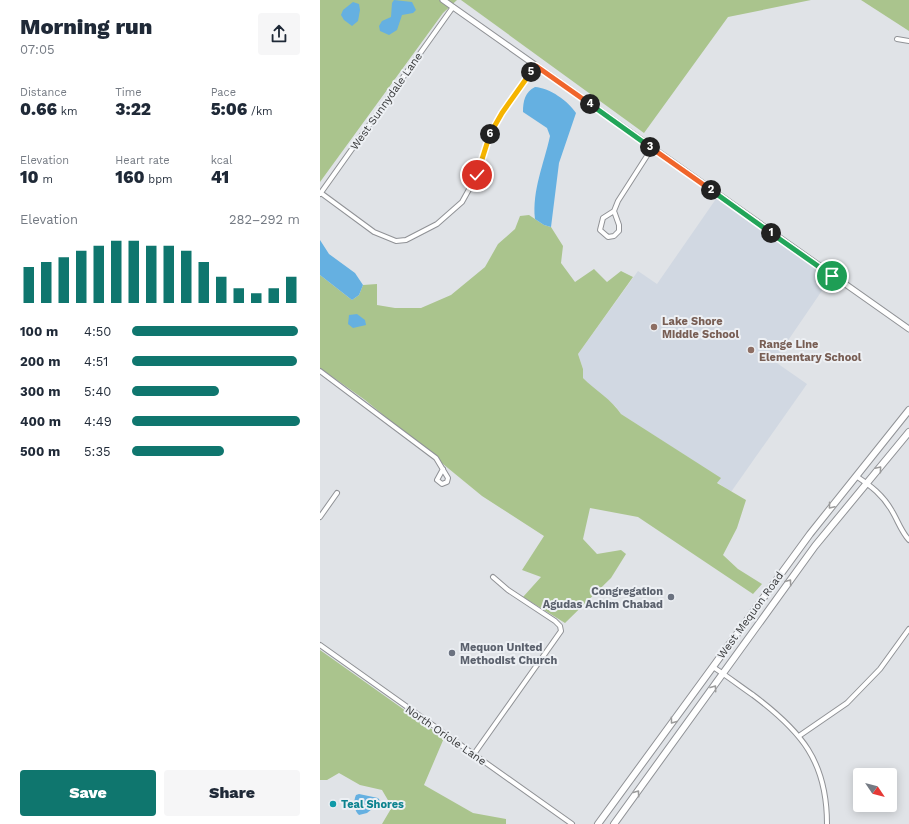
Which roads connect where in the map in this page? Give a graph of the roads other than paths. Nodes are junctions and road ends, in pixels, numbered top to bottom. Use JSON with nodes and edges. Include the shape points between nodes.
{"nodes":[{"id":1,"x":443,"y":0,"type":"edge"},
{"id":2,"x":453,"y":7,"type":"junction"},
{"id":3,"x":897,"y":39,"type":"dead end"},
{"id":4,"x":909,"y":41,"type":"edge"},
{"id":5,"x":536,"y":66,"type":"junction"},
{"id":6,"x":652,"y":148,"type":"junction"},
{"id":7,"x":320,"y":194,"type":"edge"},
{"id":8,"x":614,"y":211,"type":"junction"},
{"id":9,"x":909,"y":329,"type":"edge"},
{"id":10,"x":320,"y":371,"type":"edge"},
{"id":11,"x":909,"y":410,"type":"edge"},
{"id":12,"x":909,"y":432,"type":"edge"},
{"id":13,"x":443,"y":469,"type":"dead end"},
{"id":14,"x":856,"y":476,"type":"junction"},
{"id":15,"x":866,"y":483,"type":"junction"},
{"id":16,"x":337,"y":494,"type":"dead end"},
{"id":17,"x":320,"y":517,"type":"edge"},
{"id":18,"x":909,"y":540,"type":"edge"},
{"id":19,"x":493,"y":577,"type":"dead end"},
{"id":20,"x":909,"y":629,"type":"edge"},
{"id":21,"x":320,"y":645,"type":"edge"},
{"id":22,"x":713,"y":667,"type":"junction"},
{"id":23,"x":724,"y":674,"type":"junction"},
{"id":24,"x":799,"y":736,"type":"junction"},
{"id":25,"x":474,"y":754,"type":"junction"},
{"id":26,"x":572,"y":824,"type":"edge"},
{"id":27,"x":598,"y":824,"type":"edge"},
{"id":28,"x":614,"y":824,"type":"edge"},
{"id":29,"x":827,"y":824,"type":"edge"}],
"edges":[{"from":1,"to":2,"type":"street"},
{"from":2,"to":5,"type":"street"},
{"from":2,"to":7,"type":"street","name":"West Sunnydale Lane"},
{"from":3,"to":4,"type":"street"},
{"from":5,"to":6,"type":"street"},
{"from":5,"to":7,"type":"street","via":[[492,128],[477,175],[462,202],[437,224],[406,240],[396,241],[374,232]]},
{"from":6,"to":8,"type":"street"},
{"from":6,"to":9,"type":"street"},
{"from":8,"to":8,"type":"street","via":[[603,218],[600,224],[600,230],[608,237],[619,231]]},
{"from":10,"to":13,"type":"street","via":[[436,458]]},
{"from":11,"to":14,"type":"main road","name":"West Mequon Road"},
{"from":15,"to":12,"type":"main road","name":"West Mequon Road","one_way":true},
{"from":14,"to":15,"type":"street"},
{"from":14,"to":22,"type":"main road","name":"West Mequon Road","one_way":true,"via":[[805,540]]},
{"from":15,"to":18,"type":"street","via":[[884,499]]},
{"from":23,"to":15,"type":"main road","name":"West Mequon Road","one_way":true,"via":[[815,546]]},
{"from":16,"to":17,"type":"street"},
{"from":19,"to":25,"type":"street","via":[[560,626],[561,632]]},
{"from":20,"to":24,"type":"street","via":[[880,669],[847,704]]},
{"from":21,"to":25,"type":"street","name":"North Oriole Lane"},
{"from":22,"to":23,"type":"street"},
{"from":22,"to":27,"type":"main road","name":"West Mequon Road","one_way":true},
{"from":23,"to":24,"type":"street","via":[[780,717]]},
{"from":28,"to":23,"type":"main road","name":"West Mequon Road","one_way":true},
{"from":24,"to":29,"type":"street","via":[[816,763],[823,786]]},
{"from":25,"to":26,"type":"street","name":"North Oriole Lane"}]}
